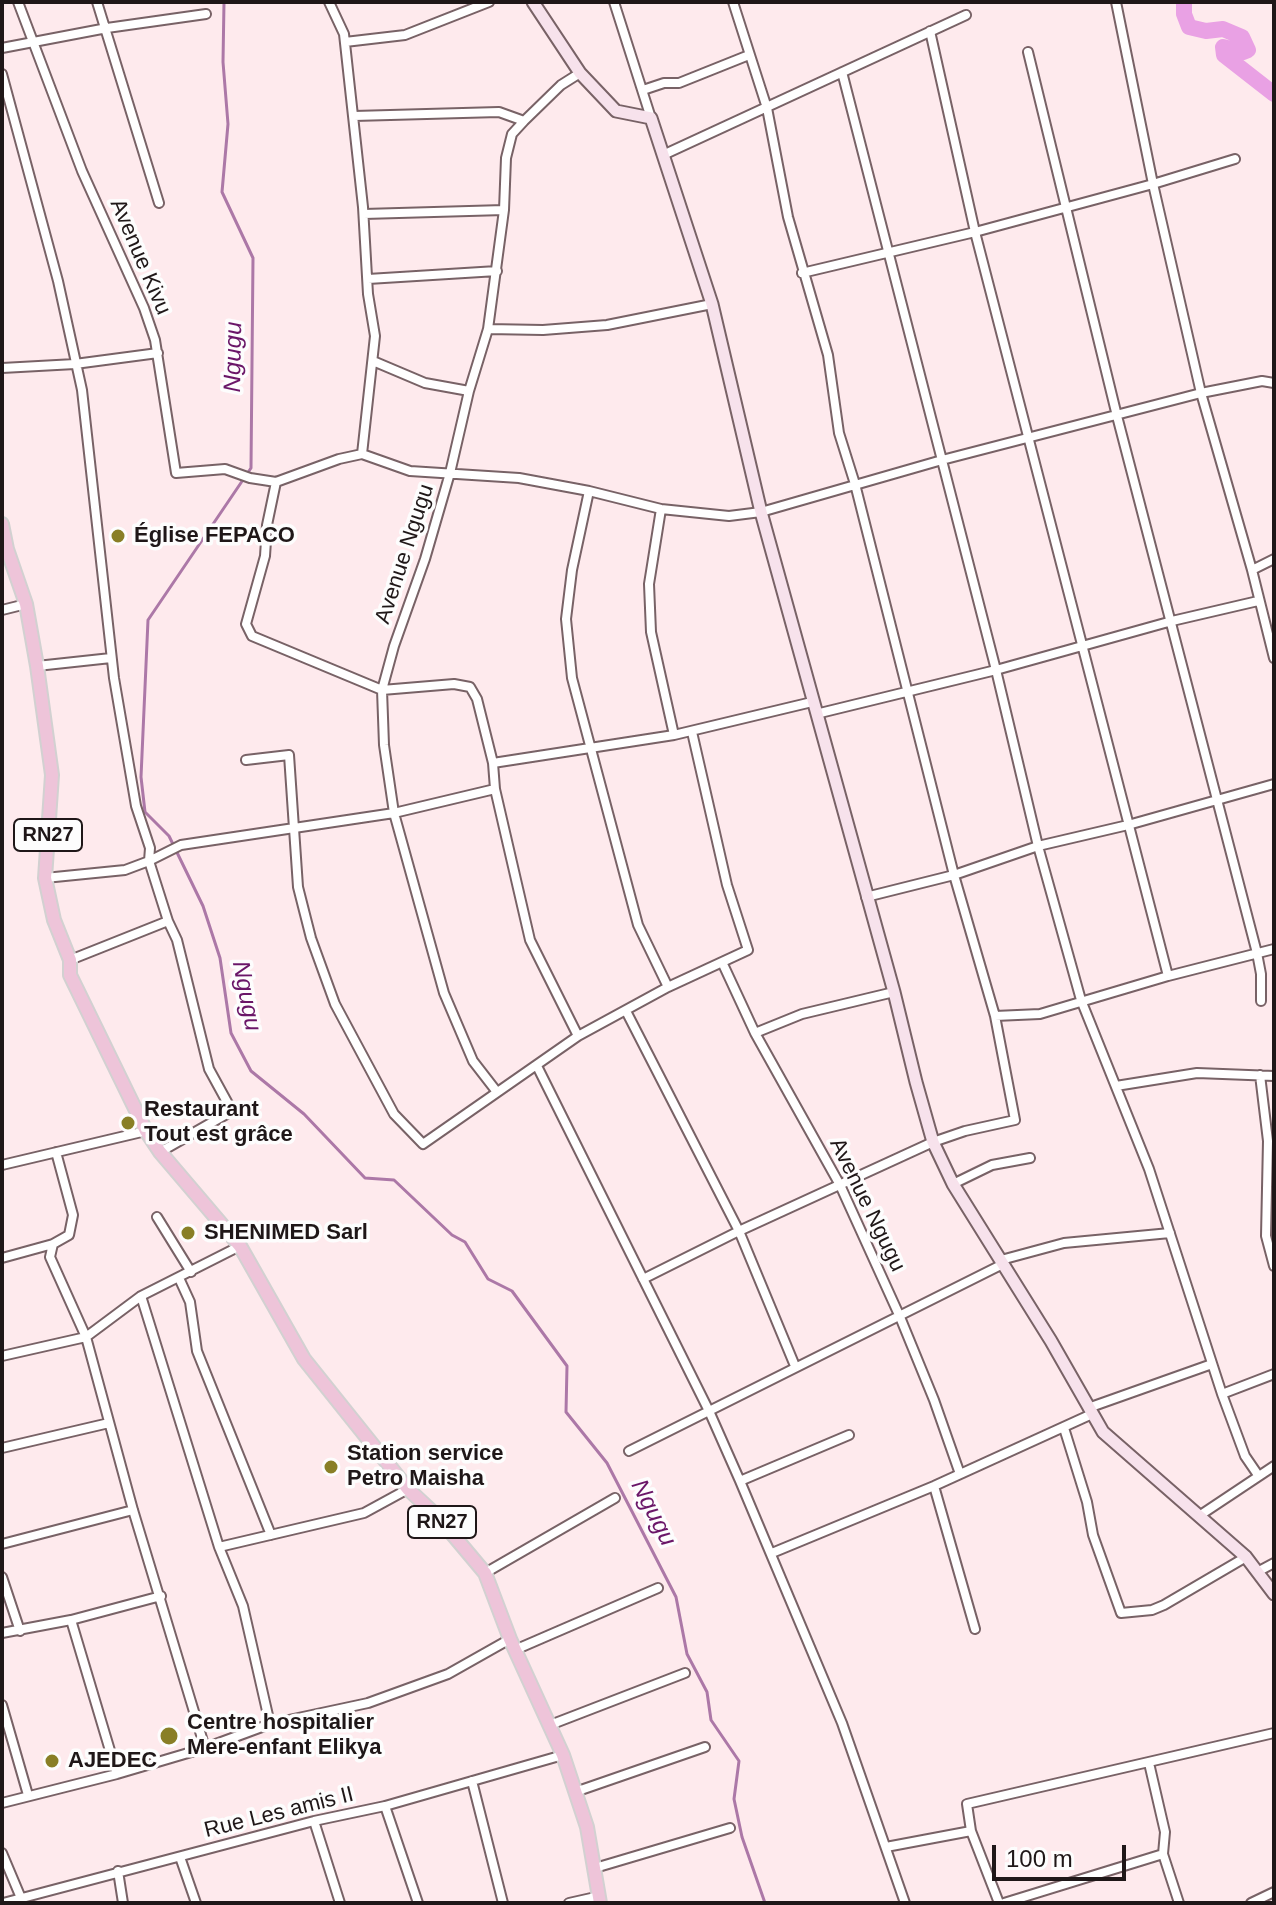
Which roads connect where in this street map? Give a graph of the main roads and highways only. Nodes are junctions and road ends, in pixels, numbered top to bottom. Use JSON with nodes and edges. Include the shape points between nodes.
{"nodes":[{"id":1,"x":2,"y":524,"type":"edge"},
{"id":2,"x":600,"y":1899,"type":"edge"}],
"edges":[{"from":1,"to":2,"type":"main road","number":"RN27","via":[[26,604],[37,666],[52,775],[45,878],[70,975],[160,1152],[240,1246],[304,1359],[408,1489],[485,1573],[563,1755],[587,1827]]}]}
